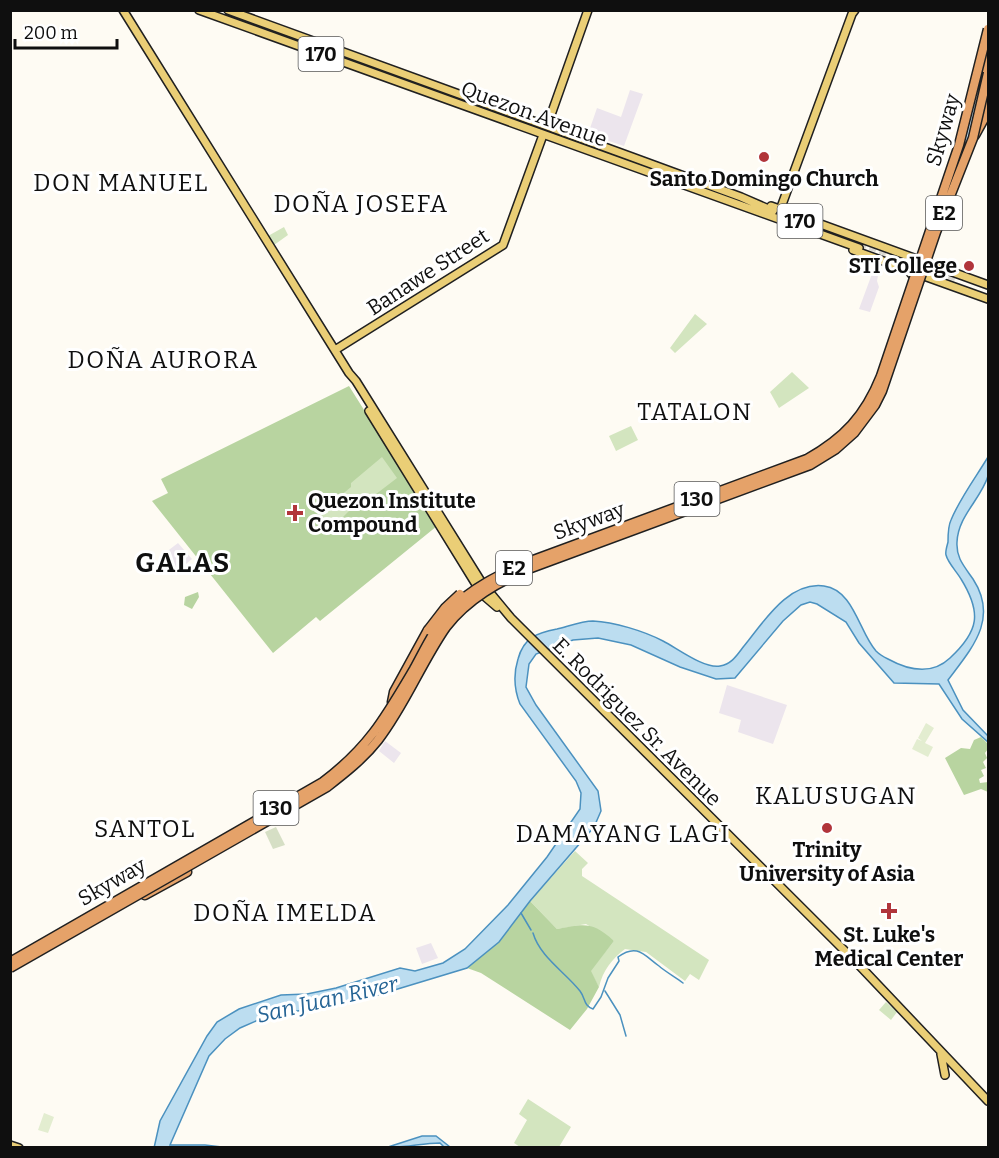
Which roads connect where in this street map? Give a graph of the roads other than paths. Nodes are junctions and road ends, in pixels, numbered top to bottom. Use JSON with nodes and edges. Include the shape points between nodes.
{"nodes":[{"id":1,"x":199,"y":10,"type":"edge"},
{"id":2,"x":228,"y":10,"type":"edge"},
{"id":3,"x":588,"y":10,"type":"edge"},
{"id":4,"x":855,"y":10,"type":"edge"},
{"id":5,"x":124,"y":11,"type":"edge"},
{"id":6,"x":211,"y":13,"type":"edge"},
{"id":7,"x":988,"y":31,"type":"edge"},
{"id":8,"x":988,"y":56,"type":"edge"},
{"id":9,"x":988,"y":71,"type":"edge"},
{"id":10,"x":393,"y":72,"type":"junction"},
{"id":11,"x":390,"y":79,"type":"junction"},
{"id":12,"x":450,"y":91,"type":"junction"},
{"id":13,"x":988,"y":100,"type":"edge"},
{"id":14,"x":446,"y":101,"type":"junction"},
{"id":15,"x":547,"y":126,"type":"junction"},
{"id":16,"x":543,"y":135,"type":"junction"},
{"id":17,"x":973,"y":138,"type":"junction"},
{"id":18,"x":625,"y":155,"type":"junction"},
{"id":19,"x":965,"y":155,"type":"junction"},
{"id":20,"x":636,"y":159,"type":"junction"},
{"id":21,"x":624,"y":164,"type":"junction"},
{"id":22,"x":635,"y":167,"type":"junction"},
{"id":23,"x":740,"y":201,"type":"junction"},
{"id":24,"x":780,"y":210,"type":"junction"},
{"id":25,"x":943,"y":217,"type":"joint"},
{"id":26,"x":859,"y":246,"type":"tunnel mouth"},
{"id":27,"x":918,"y":260,"type":"junction"},
{"id":28,"x":928,"y":263,"type":"junction"},
{"id":29,"x":913,"y":276,"type":"junction"},
{"id":30,"x":924,"y":276,"type":"junction"},
{"id":31,"x":988,"y":287,"type":"edge"},
{"id":32,"x":988,"y":296,"type":"edge"},
{"id":33,"x":911,"y":316,"type":"junction"},
{"id":34,"x":895,"y":329,"type":"junction"},
{"id":35,"x":335,"y":350,"type":"junction"},
{"id":36,"x":888,"y":366,"type":"junction"},
{"id":37,"x":602,"y":539,"type":"junction"},
{"id":38,"x":482,"y":584,"type":"junction"},
{"id":39,"x":486,"y":594,"type":"junction"},
{"id":40,"x":392,"y":702,"type":"junction"},
{"id":41,"x":243,"y":835,"type":"junction"},
{"id":42,"x":137,"y":900,"type":"junction"},
{"id":43,"x":115,"y":910,"type":"junction"},
{"id":44,"x":42,"y":952,"type":"junction"},
{"id":45,"x":10,"y":960,"type":"edge"},
{"id":46,"x":10,"y":970,"type":"edge"},
{"id":47,"x":940,"y":1052,"type":"junction"},
{"id":48,"x":945,"y":1075,"type":"dead end"},
{"id":49,"x":988,"y":1101,"type":"edge"},
{"id":50,"x":10,"y":1145,"type":"edge"},
{"id":51,"x":19,"y":1148,"type":"edge"}],
"edges":[{"from":1,"to":6,"type":"main road","name":"Quezon Avenue","number":"170"},
{"from":2,"to":10,"type":"main road","name":"Quezon Avenue","number":"170"},
{"from":3,"to":15,"type":"main road"},
{"from":4,"to":24,"type":"main road"},
{"from":5,"to":35,"type":"main road","name":"E. Rodriguez Sr. Avenue"},
{"from":6,"to":11,"type":"main road","name":"Quezon Avenue","number":"170"},
{"from":7,"to":27,"type":"main road","number":"130","via":[[964,130]]},
{"from":7,"to":37,"type":"highway","name":"Skyway","number":"E2","bridge":true,"via":[[956,153],[881,376],[850,429],[807,459]]},
{"from":8,"to":19,"type":"highway","bridge":true},
{"from":9,"to":17,"type":"highway","name":"Skyway","number":"E2","bridge":true},
{"from":9,"to":19,"type":"main road"},
{"from":10,"to":11,"type":"main road"},
{"from":10,"to":12,"type":"main road","name":"Quezon Avenue","number":"170"},
{"from":11,"to":14,"type":"main road","name":"Quezon Avenue","number":"170"},
{"from":12,"to":14,"type":"main road"},
{"from":12,"to":15,"type":"main road","name":"Quezon Avenue","number":"170"},
{"from":13,"to":17,"type":"highway","bridge":true,"via":[[986,115]]},
{"from":14,"to":16,"type":"main road","name":"Quezon Avenue","number":"170"},
{"from":15,"to":18,"type":"main road","name":"Quezon Avenue","number":"170"},
{"from":16,"to":21,"type":"main road","name":"Quezon Avenue","number":"170"},
{"from":16,"to":35,"type":"main road","name":"Banawe Street","via":[[503,245]]},
{"from":17,"to":37,"type":"highway","name":"Skyway","number":"E2","bridge":true,"via":[[936,232],[882,391],[854,433],[836,450],[810,465]]},
{"from":18,"to":20,"type":"main road","name":"Quezon Avenue","number":"170"},
{"from":18,"to":21,"type":"main road","via":[[628,159]]},
{"from":19,"to":25,"type":"highway","via":[[944,203]]},
{"from":20,"to":22,"type":"main road","via":[[631,161]]},
{"from":20,"to":23,"type":"main road","name":"Quezon Avenue","number":"170"},
{"from":21,"to":22,"type":"main road","name":"Quezon Avenue","number":"170"},
{"from":22,"to":23,"type":"main road","name":"Quezon Avenue","number":"170"},
{"from":23,"to":24,"type":"main road"},
{"from":23,"to":26,"type":"main road","name":"Quezon Avenue","number":"170"},
{"from":23,"to":29,"type":"main road","via":[[760,215],[908,270]]},
{"from":24,"to":27,"type":"main road"},
{"from":25,"to":28,"type":"main road","number":"130"},
{"from":27,"to":28,"type":"main road"},
{"from":27,"to":29,"type":"main road","number":"130"},
{"from":27,"to":30,"type":"main road"},
{"from":28,"to":30,"type":"main road","number":"130"},
{"from":28,"to":31,"type":"main road"},
{"from":29,"to":34,"type":"main road","number":"130"},
{"from":30,"to":32,"type":"main road"},
{"from":30,"to":33,"type":"main road","number":"130"},
{"from":31,"to":32,"type":"main road","via":[[955,280]]},
{"from":33,"to":36,"type":"highway","via":[[905,321]]},
{"from":33,"to":39,"type":"main road","number":"130","via":[[877,406],[837,451],[810,467],[506,580]]},
{"from":34,"to":36,"type":"highway"},
{"from":34,"to":38,"type":"main road","number":"130","via":[[863,405],[852,423],[831,443],[806,458],[527,561]]},
{"from":35,"to":38,"type":"main road","name":"E. Rodriguez Sr. Avenue"},
{"from":36,"to":37,"type":"highway","bridge":true,"via":[[871,403],[833,446],[807,460],[634,519]]},
{"from":36,"to":37,"type":"highway","bridge":true,"via":[[877,398],[864,418],[827,454],[706,508],[639,533]]},
{"from":37,"to":38,"type":"highway","name":"Skyway","number":"E2","bridge":true,"via":[[528,562]]},
{"from":37,"to":41,"type":"highway","name":"Skyway","number":"E2","bridge":true,"via":[[506,579],[472,600],[446,627],[391,720],[350,770],[327,788]]},
{"from":38,"to":39,"type":"main road","name":"E. Rodriguez Sr. Avenue"},
{"from":38,"to":40,"type":"main road","number":"130","via":[[437,623]]},
{"from":38,"to":40,"type":"highway","bridge":true,"via":[[464,592],[445,608],[428,630]]},
{"from":38,"to":45,"type":"highway","name":"Skyway","number":"E2","bridge":true,"via":[[440,624],[386,717],[347,763],[323,782]]},
{"from":39,"to":43,"type":"main road","number":"130","via":[[463,610],[447,628],[393,721],[350,771],[328,788]]},
{"from":39,"to":47,"type":"main road","name":"E. Rodriguez Sr. Avenue","via":[[858,964]]},
{"from":40,"to":45,"type":"main road","number":"130","via":[[346,763],[322,781]]},
{"from":41,"to":42,"type":"highway","bridge":true},
{"from":41,"to":46,"type":"highway","name":"Skyway","number":"E2","bridge":true},
{"from":42,"to":43,"type":"highway","bridge":true},
{"from":42,"to":44,"type":"highway","bridge":true},
{"from":43,"to":44,"type":"main road","number":"130"},
{"from":44,"to":46,"type":"main road","number":"130"},
{"from":47,"to":48,"type":"main road"},
{"from":47,"to":49,"type":"main road","name":"E. Rodriguez Sr. Avenue"},
{"from":50,"to":51,"type":"main road"}]}
